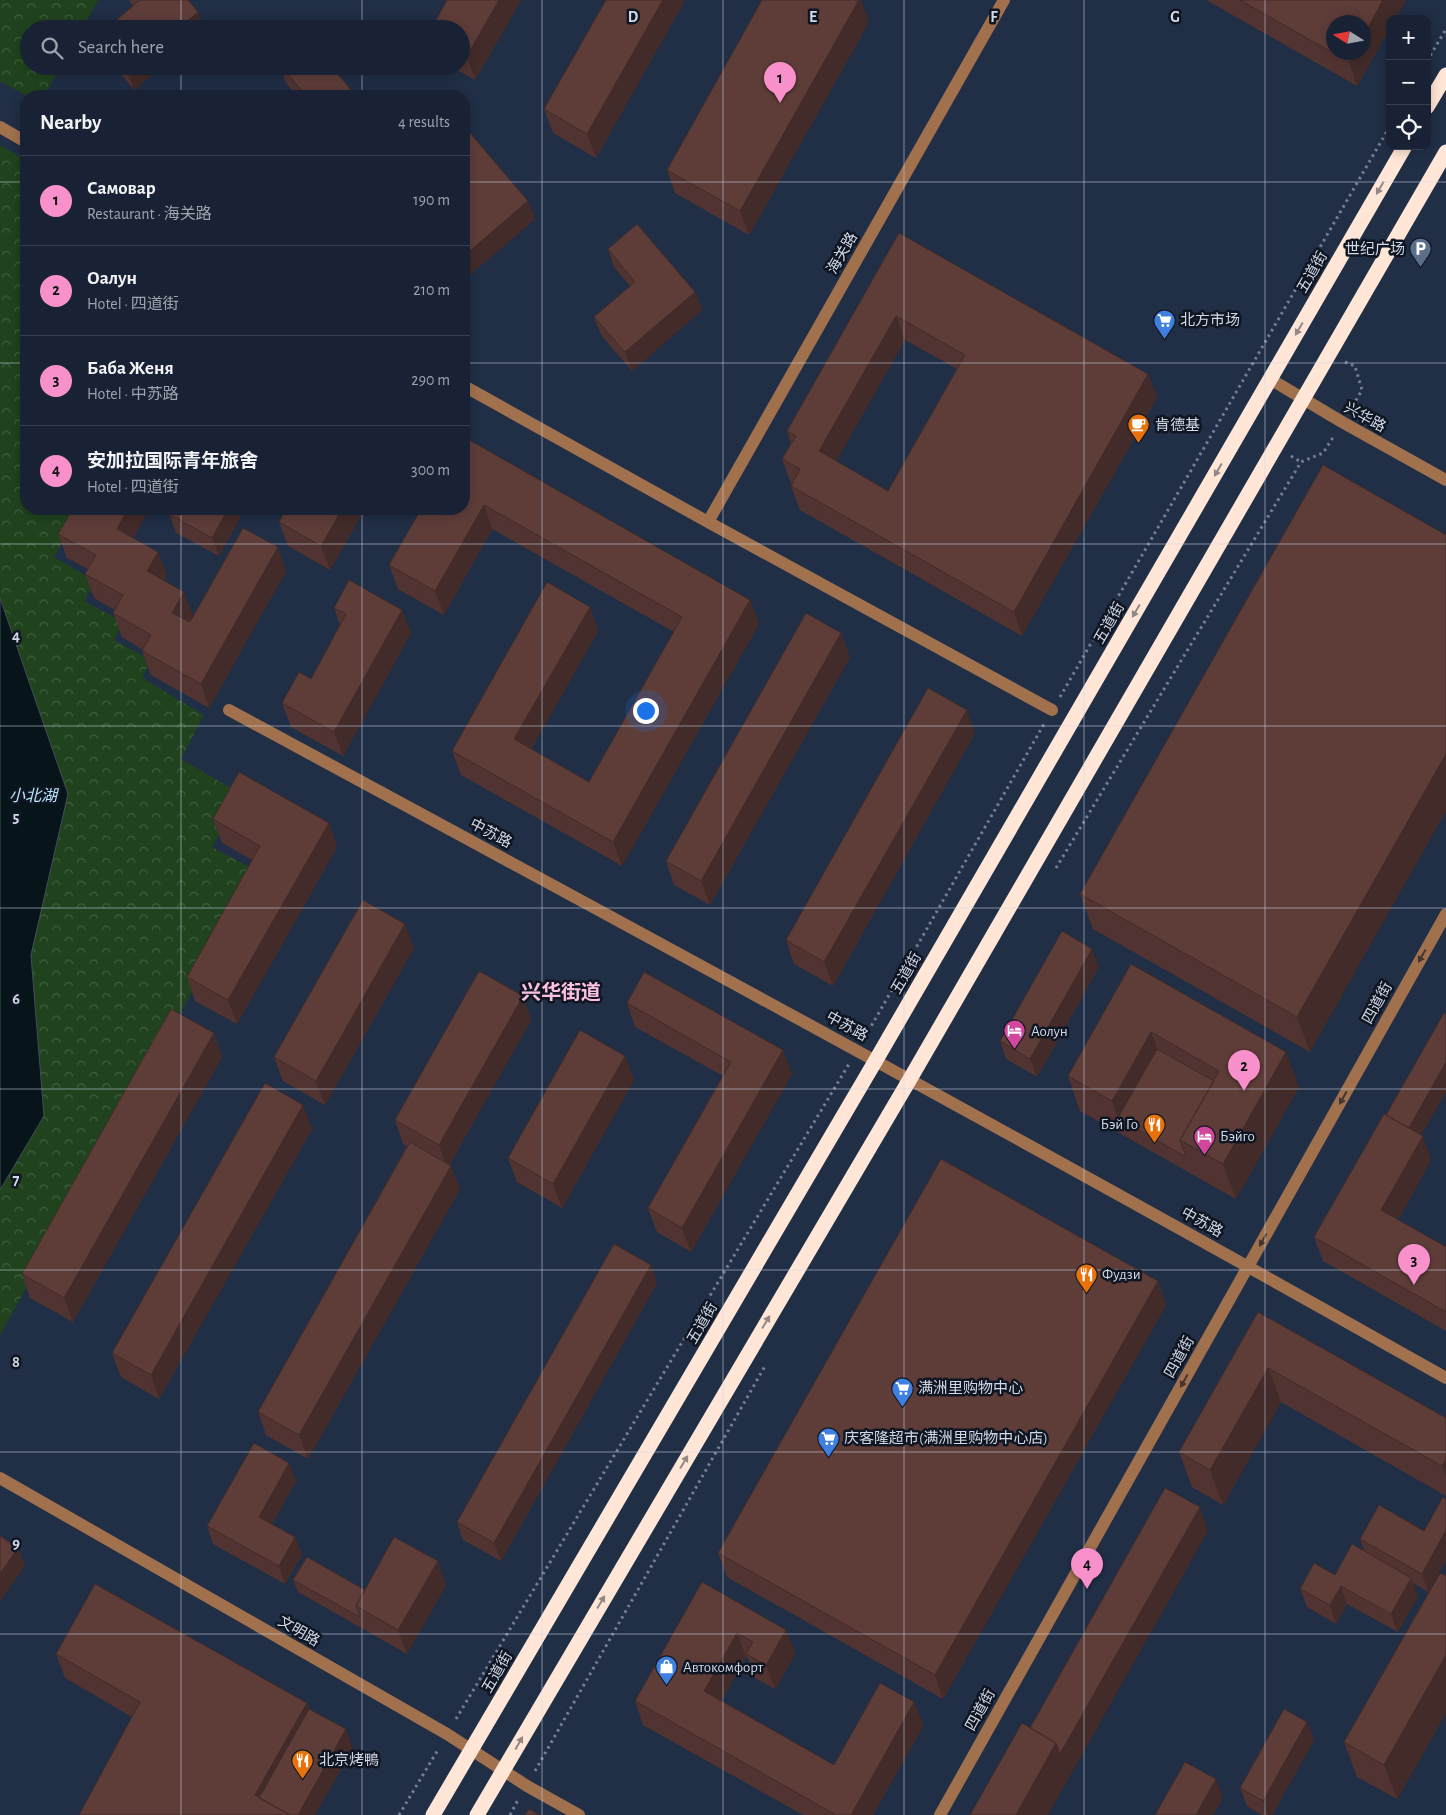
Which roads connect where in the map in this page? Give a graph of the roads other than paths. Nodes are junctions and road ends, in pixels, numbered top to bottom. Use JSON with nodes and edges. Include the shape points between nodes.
{"nodes":[{"id":1,"x":1004,"y":0,"type":"edge"},
{"id":2,"x":1446,"y":75,"type":"edge"},
{"id":3,"x":1428,"y":105,"type":"edge"},
{"id":4,"x":0,"y":127,"type":"edge"},
{"id":5,"x":20,"y":139,"type":"edge"},
{"id":6,"x":1403,"y":150,"type":"edge"},
{"id":7,"x":1446,"y":152,"type":"edge"},
{"id":8,"x":1270,"y":379,"type":"junction"},
{"id":9,"x":470,"y":389,"type":"edge"},
{"id":10,"x":1303,"y":400,"type":"junction"},
{"id":11,"x":1446,"y":480,"type":"edge"},
{"id":12,"x":708,"y":522,"type":"junction"},
{"id":13,"x":229,"y":710,"type":"dead end"},
{"id":14,"x":1052,"y":710,"type":"road end"},
{"id":15,"x":1446,"y":914,"type":"edge"},
{"id":16,"x":876,"y":1060,"type":"junction"},
{"id":17,"x":910,"y":1079,"type":"junction"},
{"id":18,"x":1248,"y":1266,"type":"junction"},
{"id":19,"x":1446,"y":1378,"type":"edge"},
{"id":20,"x":0,"y":1478,"type":"edge"},
{"id":21,"x":472,"y":1750,"type":"junction"},
{"id":22,"x":504,"y":1770,"type":"junction"},
{"id":23,"x":433,"y":1815,"type":"edge"},
{"id":24,"x":477,"y":1815,"type":"edge"},
{"id":25,"x":579,"y":1815,"type":"edge"},
{"id":26,"x":940,"y":1815,"type":"edge"}],
"edges":[{"from":1,"to":12,"type":"street","name":"海关路"},
{"from":2,"to":3,"type":"highway"},
{"from":4,"to":5,"type":"street"},
{"from":6,"to":8,"type":"highway","name":"五道街","one_way":true},
{"from":7,"to":10,"type":"highway"},
{"from":8,"to":10,"type":"street","name":"兴华路"},
{"from":8,"to":16,"type":"highway","name":"五道街","one_way":true},
{"from":9,"to":12,"type":"street"},
{"from":10,"to":11,"type":"street","name":"兴华路"},
{"from":10,"to":17,"type":"highway"},
{"from":12,"to":14,"type":"street"},
{"from":13,"to":16,"type":"street","name":"中苏路"},
{"from":15,"to":18,"type":"street","name":"四道街","one_way":true},
{"from":16,"to":17,"type":"street","name":"中苏路"},
{"from":16,"to":21,"type":"highway","name":"五道街"},
{"from":17,"to":18,"type":"street","name":"中苏路"},
{"from":22,"to":17,"type":"highway","one_way":true},
{"from":18,"to":19,"type":"street","name":"中苏路"},
{"from":18,"to":26,"type":"street","name":"四道街","one_way":true},
{"from":20,"to":21,"type":"street","name":"文明路"},
{"from":21,"to":22,"type":"street","name":"文明路"},
{"from":21,"to":23,"type":"highway","name":"五道街"},
{"from":22,"to":24,"type":"highway"},
{"from":22,"to":25,"type":"street","name":"文明路"}]}
